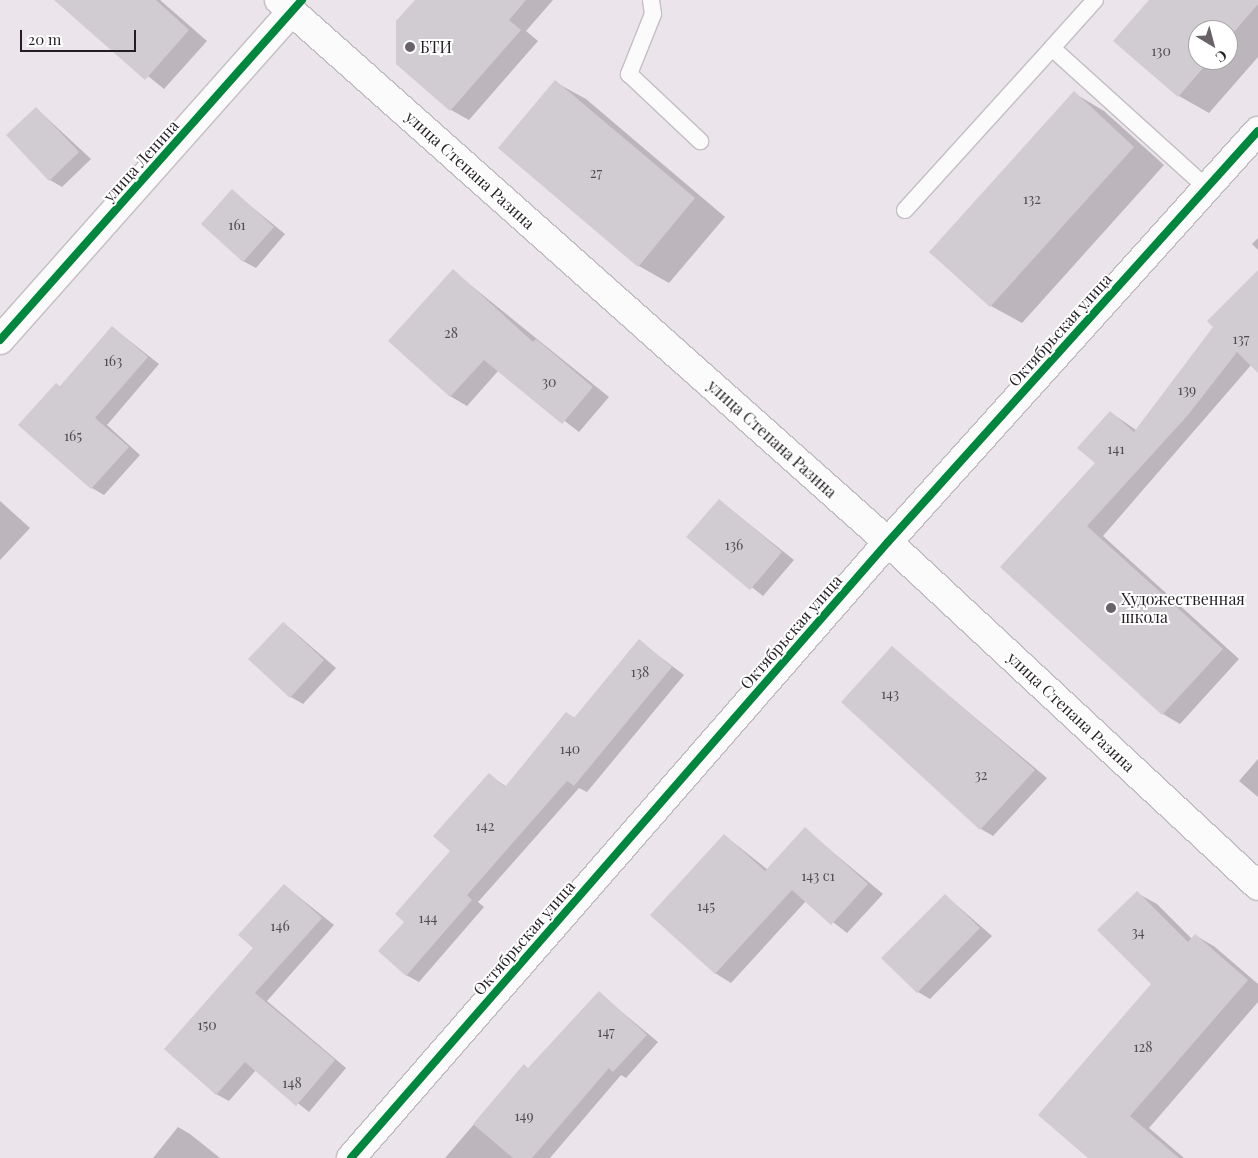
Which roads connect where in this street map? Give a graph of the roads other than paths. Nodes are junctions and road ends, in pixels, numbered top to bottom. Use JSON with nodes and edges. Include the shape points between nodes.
{"nodes":[{"id":1,"x":651,"y":0,"type":"edge"},
{"id":2,"x":1096,"y":0,"type":"edge"},
{"id":3,"x":291,"y":4,"type":"edge"},
{"id":4,"x":1052,"y":48,"type":"junction"},
{"id":5,"x":1258,"y":131,"type":"edge"},
{"id":6,"x":700,"y":141,"type":"dead end"},
{"id":7,"x":1207,"y":188,"type":"junction"},
{"id":8,"x":905,"y":210,"type":"dead end"},
{"id":9,"x":0,"y":340,"type":"edge"},
{"id":10,"x":888,"y":542,"type":"junction"},
{"id":11,"x":1258,"y":886,"type":"edge"},
{"id":12,"x":351,"y":1158,"type":"edge"}],
"edges":[{"from":1,"to":6,"type":"lane","via":[[653,14],[629,74]]},
{"from":2,"to":4,"type":"lane"},
{"from":3,"to":9,"type":"street","name":"улица Ленина"},
{"from":3,"to":10,"type":"street","name":"улица Степана Разина"},
{"from":4,"to":7,"type":"lane"},
{"from":4,"to":8,"type":"lane"},
{"from":5,"to":7,"type":"street","name":"Октябрьская улица"},
{"from":7,"to":10,"type":"street","name":"Октябрьская улица"},
{"from":10,"to":11,"type":"street","name":"улица Степана Разина"},
{"from":10,"to":12,"type":"street","name":"Октябрьская улица"}]}
